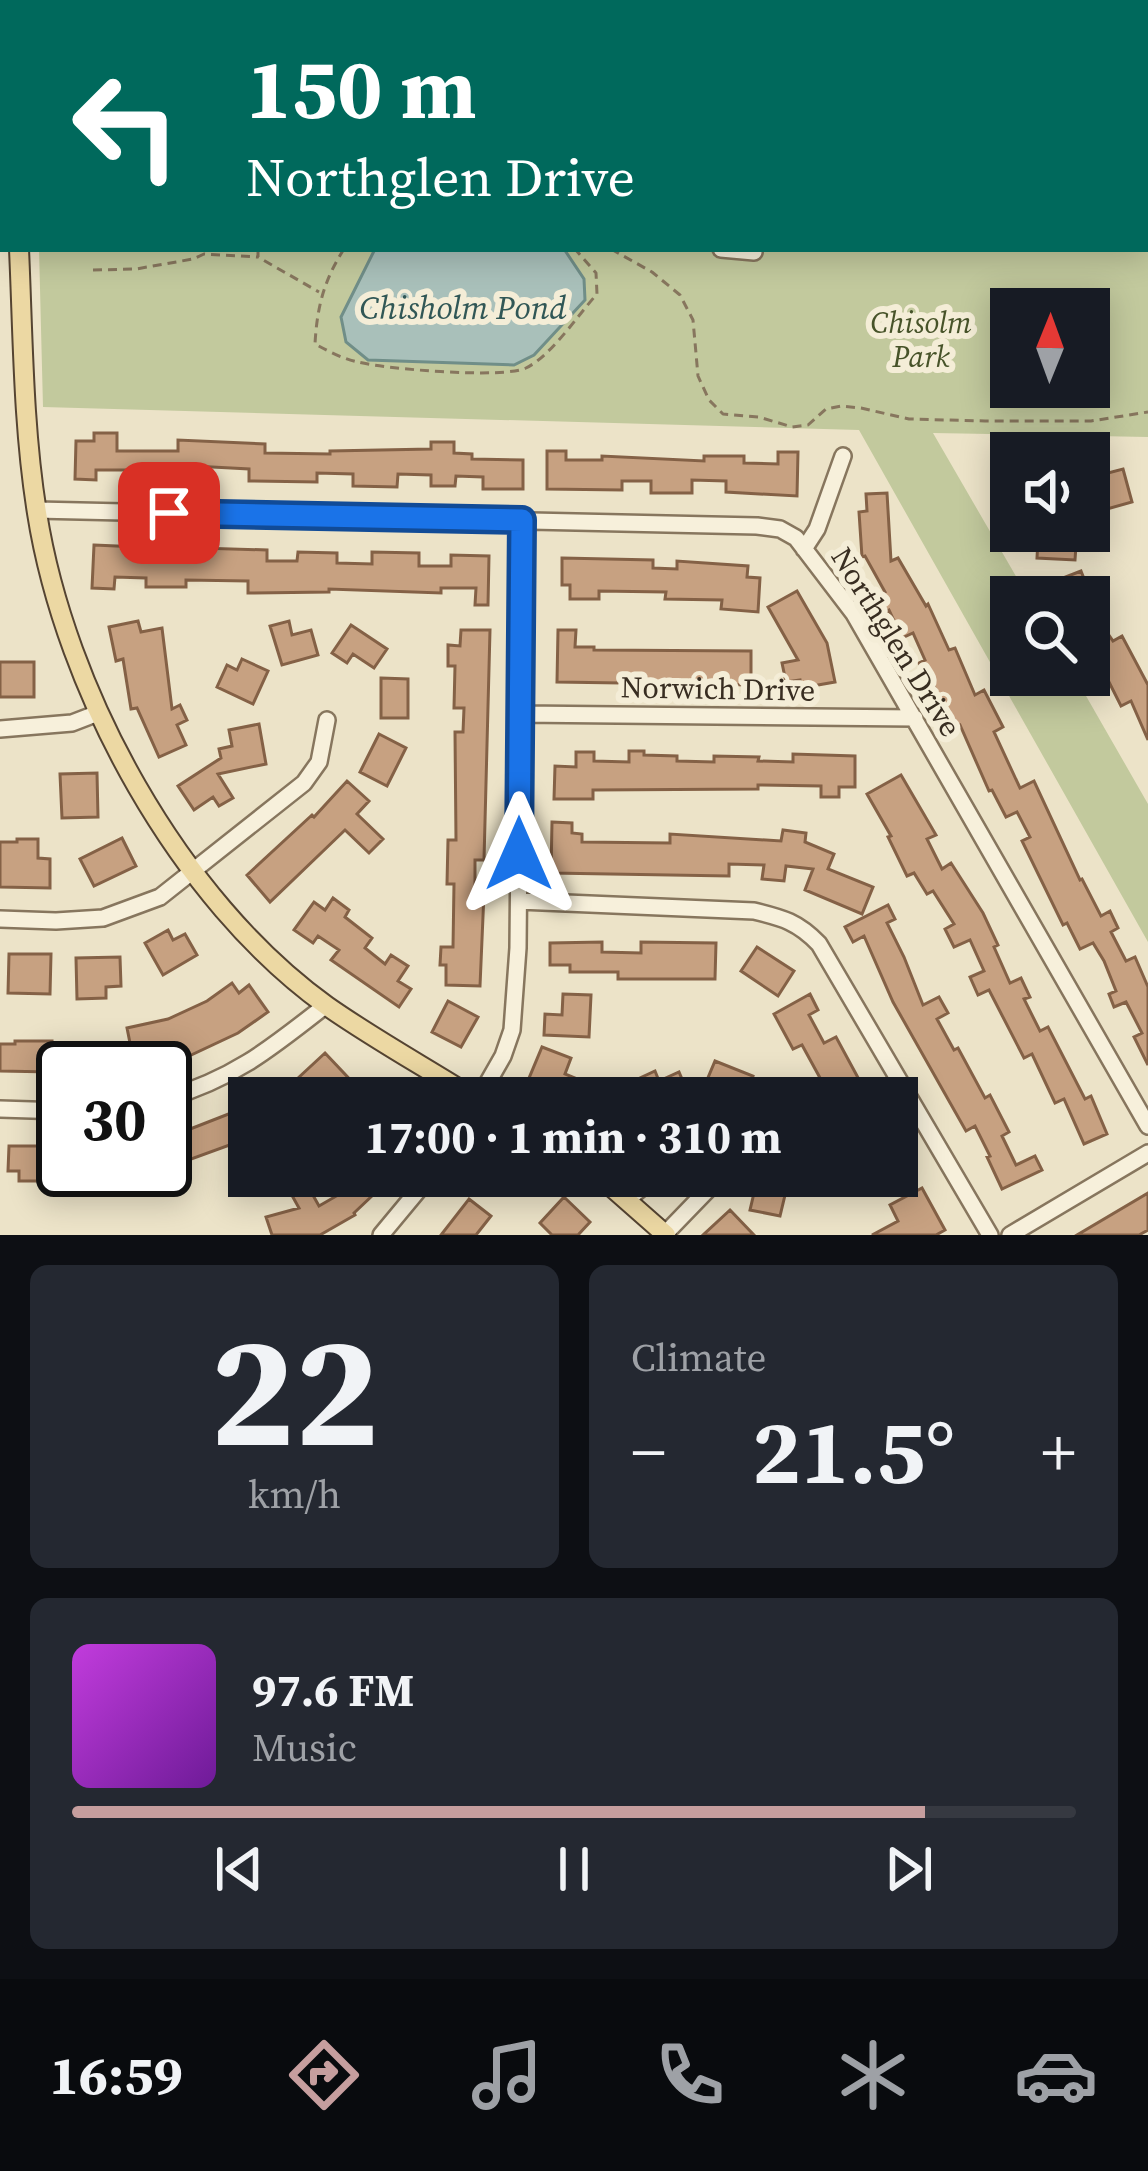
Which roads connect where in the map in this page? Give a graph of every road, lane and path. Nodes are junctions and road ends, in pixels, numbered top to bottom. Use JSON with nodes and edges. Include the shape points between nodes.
{"nodes":[{"id":1,"x":19,"y":252,"type":"edge"},
{"id":2,"x":258,"y":252,"type":"edge"},
{"id":3,"x":342,"y":252,"type":"edge"},
{"id":4,"x":577,"y":252,"type":"edge"},
{"id":5,"x":616,"y":252,"type":"edge"},
{"id":6,"x":258,"y":257,"type":"junction"},
{"id":7,"x":93,"y":270,"type":"dead end"},
{"id":8,"x":321,"y":293,"type":"junction"},
{"id":9,"x":1148,"y":412,"type":"edge"},
{"id":10,"x":844,"y":456,"type":"dead end"},
{"id":11,"x":36,"y":510,"type":"junction"},
{"id":12,"x":522,"y":520,"type":"junction"},
{"id":13,"x":804,"y":548,"type":"junction"},
{"id":14,"x":98,"y":713,"type":"junction"},
{"id":15,"x":520,"y":714,"type":"junction"},
{"id":16,"x":915,"y":718,"type":"junction"},
{"id":17,"x":327,"y":720,"type":"dead end"},
{"id":18,"x":0,"y":729,"type":"edge"},
{"id":19,"x":194,"y":869,"type":"junction"},
{"id":20,"x":519,"y":902,"type":"junction"},
{"id":21,"x":0,"y":919,"type":"edge"},
{"id":22,"x":326,"y":1005,"type":"junction"},
{"id":23,"x":443,"y":1077,"type":"edge"},
{"id":24,"x":490,"y":1077,"type":"edge"},
{"id":25,"x":192,"y":1089,"type":"edge"},
{"id":26,"x":0,"y":1109,"type":"edge"},
{"id":27,"x":36,"y":1110,"type":"edge"},
{"id":28,"x":1148,"y":1126,"type":"edge"},
{"id":29,"x":1148,"y":1154,"type":"edge"},
{"id":30,"x":413,"y":1197,"type":"edge"},
{"id":31,"x":625,"y":1197,"type":"edge"},
{"id":32,"x":630,"y":1197,"type":"edge"},
{"id":33,"x":701,"y":1197,"type":"edge"},
{"id":34,"x":628,"y":1199,"type":"junction"},
{"id":35,"x":381,"y":1235,"type":"edge"},
{"id":36,"x":665,"y":1235,"type":"edge"},
{"id":37,"x":990,"y":1235,"type":"edge"},
{"id":38,"x":1010,"y":1235,"type":"edge"}],
"edges":[{"from":1,"to":11,"type":"main road"},
{"from":2,"to":6,"type":"path"},
{"from":3,"to":8,"type":"path"},
{"from":4,"to":8,"type":"path","via":[[596,272],[597,294],[543,356],[513,372],[350,360],[315,344]]},
{"from":5,"to":9,"type":"path","via":[[680,295],[693,320],[698,376],[723,413],[792,427],[841,406],[909,419],[1091,421]]},
{"from":6,"to":7,"type":"path","via":[[204,254]]},
{"from":6,"to":8,"type":"path"},
{"from":10,"to":13,"type":"street"},
{"from":11,"to":12,"type":"street","name":"Northglen Drive"},
{"from":11,"to":14,"type":"main road","via":[[61,619]]},
{"from":12,"to":13,"type":"street","name":"Northglen Drive","via":[[757,526],[780,529]]},
{"from":12,"to":15,"type":"street"},
{"from":13,"to":16,"type":"street","name":"Northglen Drive"},
{"from":14,"to":18,"type":"street"},
{"from":14,"to":19,"type":"main road"},
{"from":15,"to":16,"type":"street","name":"Norwich Drive"},
{"from":15,"to":20,"type":"street"},
{"from":16,"to":28,"type":"street","name":"Northglen Drive"},
{"from":17,"to":19,"type":"street","via":[[315,771]]},
{"from":19,"to":21,"type":"street","via":[[123,913]]},
{"from":19,"to":22,"type":"main road","via":[[247,934]]},
{"from":20,"to":24,"type":"street","via":[[512,1030]]},
{"from":20,"to":37,"type":"street","via":[[754,911],[804,928]]},
{"from":22,"to":23,"type":"main road"},
{"from":22,"to":25,"type":"street","via":[[260,1057]]},
{"from":26,"to":27,"type":"street"},
{"from":29,"to":38,"type":"street"},
{"from":30,"to":35,"type":"street"},
{"from":31,"to":34,"type":"main road"},
{"from":32,"to":34,"type":"street"},
{"from":33,"to":36,"type":"street"},
{"from":34,"to":36,"type":"main road"}]}
